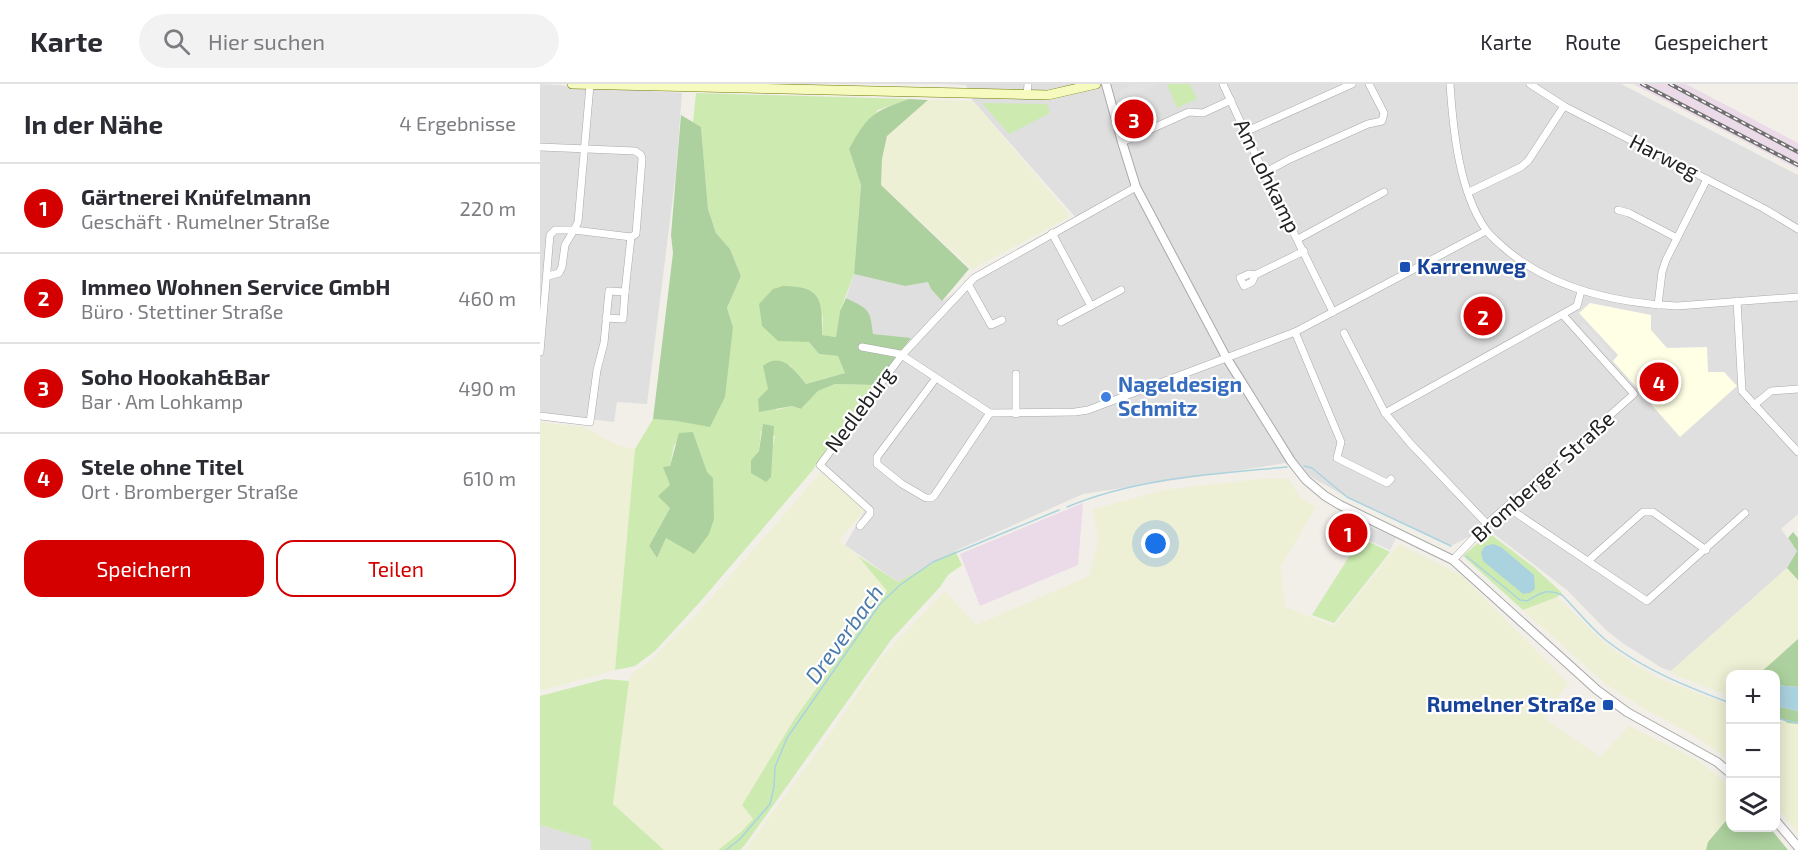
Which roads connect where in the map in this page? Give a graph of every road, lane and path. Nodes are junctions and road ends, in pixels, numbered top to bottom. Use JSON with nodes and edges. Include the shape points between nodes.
{"nodes":[{"id":1,"x":572,"y":84,"type":"edge"},
{"id":2,"x":1028,"y":84,"type":"edge"},
{"id":3,"x":1096,"y":84,"type":"edge"},
{"id":4,"x":1107,"y":84,"type":"edge"},
{"id":5,"x":1223,"y":84,"type":"edge"},
{"id":6,"x":1352,"y":84,"type":"edge"},
{"id":7,"x":1369,"y":84,"type":"edge"},
{"id":8,"x":1449,"y":84,"type":"edge"},
{"id":9,"x":1530,"y":84,"type":"edge"},
{"id":10,"x":590,"y":85,"type":"edge"},
{"id":11,"x":671,"y":85,"type":"edge"},
{"id":12,"x":867,"y":87,"type":"edge"},
{"id":13,"x":963,"y":88,"type":"edge"},
{"id":14,"x":1027,"y":95,"type":"junction"},
{"id":15,"x":1231,"y":100,"type":"junction"},
{"id":16,"x":1564,"y":106,"type":"junction"},
{"id":17,"x":1245,"y":132,"type":"junction"},
{"id":18,"x":1122,"y":142,"type":"junction"},
{"id":19,"x":540,"y":147,"type":"edge"},
{"id":20,"x":585,"y":149,"type":"junction"},
{"id":21,"x":1264,"y":173,"type":"junction"},
{"id":22,"x":1707,"y":179,"type":"junction"},
{"id":23,"x":1136,"y":187,"type":"junction"},
{"id":24,"x":1384,"y":192,"type":"dead end"},
{"id":25,"x":1469,"y":192,"type":"junction"},
{"id":26,"x":1618,"y":210,"type":"dead end"},
{"id":27,"x":1798,"y":229,"type":"edge"},
{"id":28,"x":573,"y":230,"type":"junction"},
{"id":29,"x":1486,"y":231,"type":"junction"},
{"id":30,"x":1052,"y":232,"type":"junction"},
{"id":31,"x":631,"y":237,"type":"junction"},
{"id":32,"x":1677,"y":238,"type":"junction"},
{"id":33,"x":1298,"y":239,"type":"junction"},
{"id":34,"x":1304,"y":252,"type":"junction"},
{"id":35,"x":1255,"y":275,"type":"dead end"},
{"id":36,"x":548,"y":276,"type":"junction"},
{"id":37,"x":968,"y":284,"type":"junction"},
{"id":38,"x":1121,"y":290,"type":"dead end"},
{"id":39,"x":1581,"y":291,"type":"junction"},
{"id":40,"x":624,"y":292,"type":"junction"},
{"id":41,"x":1798,"y":297,"type":"edge"},
{"id":42,"x":1737,"y":301,"type":"junction"},
{"id":43,"x":1658,"y":305,"type":"junction"},
{"id":44,"x":1091,"y":306,"type":"junction"},
{"id":45,"x":1333,"y":312,"type":"junction"},
{"id":46,"x":1563,"y":315,"type":"junction"},
{"id":47,"x":606,"y":318,"type":"junction"},
{"id":48,"x":1002,"y":320,"type":"dead end"},
{"id":49,"x":1061,"y":322,"type":"dead end"},
{"id":50,"x":1295,"y":332,"type":"junction"},
{"id":51,"x":1344,"y":333,"type":"dead end"},
{"id":52,"x":862,"y":347,"type":"dead end"},
{"id":53,"x":540,"y":352,"type":"edge"},
{"id":54,"x":902,"y":355,"type":"junction"},
{"id":55,"x":1226,"y":357,"type":"junction"},
{"id":56,"x":1016,"y":374,"type":"dead end"},
{"id":57,"x":936,"y":378,"type":"junction"},
{"id":58,"x":1798,"y":389,"type":"edge"},
{"id":59,"x":1754,"y":405,"type":"junction"},
{"id":60,"x":990,"y":413,"type":"junction"},
{"id":61,"x":1385,"y":413,"type":"junction"},
{"id":62,"x":1016,"y":414,"type":"junction"},
{"id":63,"x":540,"y":416,"type":"edge"},
{"id":64,"x":1798,"y":452,"type":"edge"},
{"id":65,"x":1391,"y":479,"type":"dead end"},
{"id":66,"x":1507,"y":507,"type":"junction"},
{"id":67,"x":1745,"y":513,"type":"dead end"},
{"id":68,"x":1487,"y":524,"type":"junction"},
{"id":69,"x":860,"y":526,"type":"dead end"},
{"id":70,"x":1706,"y":550,"type":"junction"},
{"id":71,"x":1453,"y":560,"type":"junction"},
{"id":72,"x":1588,"y":561,"type":"junction"},
{"id":73,"x":1726,"y":769,"type":"edge"},
{"id":74,"x":1780,"y":826,"type":"edge"},
{"id":75,"x":1798,"y":847,"type":"edge"}],
"edges":[{"from":1,"to":10,"type":"main road"},
{"from":2,"to":14,"type":"street"},
{"from":3,"to":14,"type":"main road","via":[[1060,94]]},
{"from":4,"to":18,"type":"street"},
{"from":5,"to":15,"type":"street","name":"Am Lohkamp"},
{"from":6,"to":17,"type":"street"},
{"from":7,"to":21,"type":"street","via":[[1384,113],[1382,121]]},
{"from":8,"to":25,"type":"street","via":[[1456,144]]},
{"from":9,"to":16,"type":"street","name":"Harweg"},
{"from":10,"to":11,"type":"main road"},
{"from":10,"to":20,"type":"street"},
{"from":11,"to":12,"type":"main road"},
{"from":12,"to":13,"type":"main road"},
{"from":13,"to":14,"type":"main road"},
{"from":15,"to":17,"type":"street","name":"Am Lohkamp"},
{"from":15,"to":18,"type":"street","name":"Am Lohkamp","via":[[1203,113],[1189,112]]},
{"from":16,"to":22,"type":"street","name":"Harweg"},
{"from":16,"to":25,"type":"street","via":[[1528,161]]},
{"from":17,"to":21,"type":"street","name":"Am Lohkamp"},
{"from":18,"to":23,"type":"street"},
{"from":19,"to":20,"type":"street"},
{"from":20,"to":28,"type":"street","via":[[578,222]]},
{"from":20,"to":31,"type":"street","via":[[635,151],[641,155],[636,234]]},
{"from":21,"to":33,"type":"street","name":"Am Lohkamp"},
{"from":22,"to":27,"type":"street","name":"Harweg"},
{"from":22,"to":32,"type":"street"},
{"from":23,"to":30,"type":"street","name":"Nedleburg"},
{"from":23,"to":55,"type":"street"},
{"from":24,"to":33,"type":"street"},
{"from":25,"to":29,"type":"street"},
{"from":26,"to":32,"type":"street"},
{"from":28,"to":31,"type":"street"},
{"from":28,"to":36,"type":"street","via":[[559,273]]},
{"from":28,"to":36,"type":"street","via":[[552,232]]},
{"from":29,"to":39,"type":"street","via":[[1514,257]]},
{"from":29,"to":45,"type":"street"},
{"from":30,"to":37,"type":"street","name":"Nedleburg"},
{"from":30,"to":44,"type":"street"},
{"from":31,"to":40,"type":"street"},
{"from":32,"to":43,"type":"street","via":[[1662,272]]},
{"from":33,"to":34,"type":"street","name":"Am Lohkamp"},
{"from":34,"to":35,"type":"street","name":"Am Lohkamp"},
{"from":34,"to":45,"type":"street","name":"Am Lohkamp"},
{"from":36,"to":53,"type":"street"},
{"from":37,"to":48,"type":"street","via":[[992,326]]},
{"from":37,"to":54,"type":"street","name":"Nedleburg"},
{"from":38,"to":44,"type":"street"},
{"from":39,"to":43,"type":"street"},
{"from":39,"to":46,"type":"street","via":[[1577,306]]},
{"from":40,"to":47,"type":"street","via":[[609,291]]},
{"from":40,"to":47,"type":"street","via":[[622,319]]},
{"from":41,"to":42,"type":"street"},
{"from":42,"to":43,"type":"street"},
{"from":42,"to":59,"type":"street","via":[[1742,391]]},
{"from":44,"to":49,"type":"street"},
{"from":45,"to":50,"type":"street"},
{"from":46,"to":61,"type":"street"},
{"from":46,"to":66,"type":"street","name":"Bromberger Straße","via":[[1634,394]]},
{"from":47,"to":63,"type":"street","via":[[591,422]]},
{"from":50,"to":55,"type":"street"},
{"from":50,"to":65,"type":"street","via":[[1341,442],[1337,458],[1387,483]]},
{"from":51,"to":61,"type":"street"},
{"from":52,"to":54,"type":"street"},
{"from":54,"to":57,"type":"street"},
{"from":54,"to":69,"type":"street","name":"Nedleburg","via":[[820,465],[870,510]]},
{"from":55,"to":62,"type":"street","via":[[1088,410]]},
{"from":55,"to":71,"type":"street","via":[[1306,480],[1358,515]]},
{"from":56,"to":62,"type":"street"},
{"from":57,"to":60,"type":"street"},
{"from":57,"to":60,"type":"street","via":[[877,457],[877,464],[902,483],[926,498],[934,496]]},
{"from":58,"to":59,"type":"street","via":[[1771,391]]},
{"from":59,"to":64,"type":"street"},
{"from":60,"to":62,"type":"street"},
{"from":61,"to":68,"type":"street"},
{"from":66,"to":68,"type":"street","name":"Bromberger Straße"},
{"from":66,"to":72,"type":"street"},
{"from":67,"to":70,"type":"street"},
{"from":68,"to":71,"type":"street","name":"Bromberger Straße"},
{"from":70,"to":72,"type":"street","via":[[1648,511]]},
{"from":70,"to":72,"type":"street","via":[[1647,601]]},
{"from":71,"to":73,"type":"street","via":[[1597,690],[1627,712]]},
{"from":74,"to":75,"type":"street"}]}
